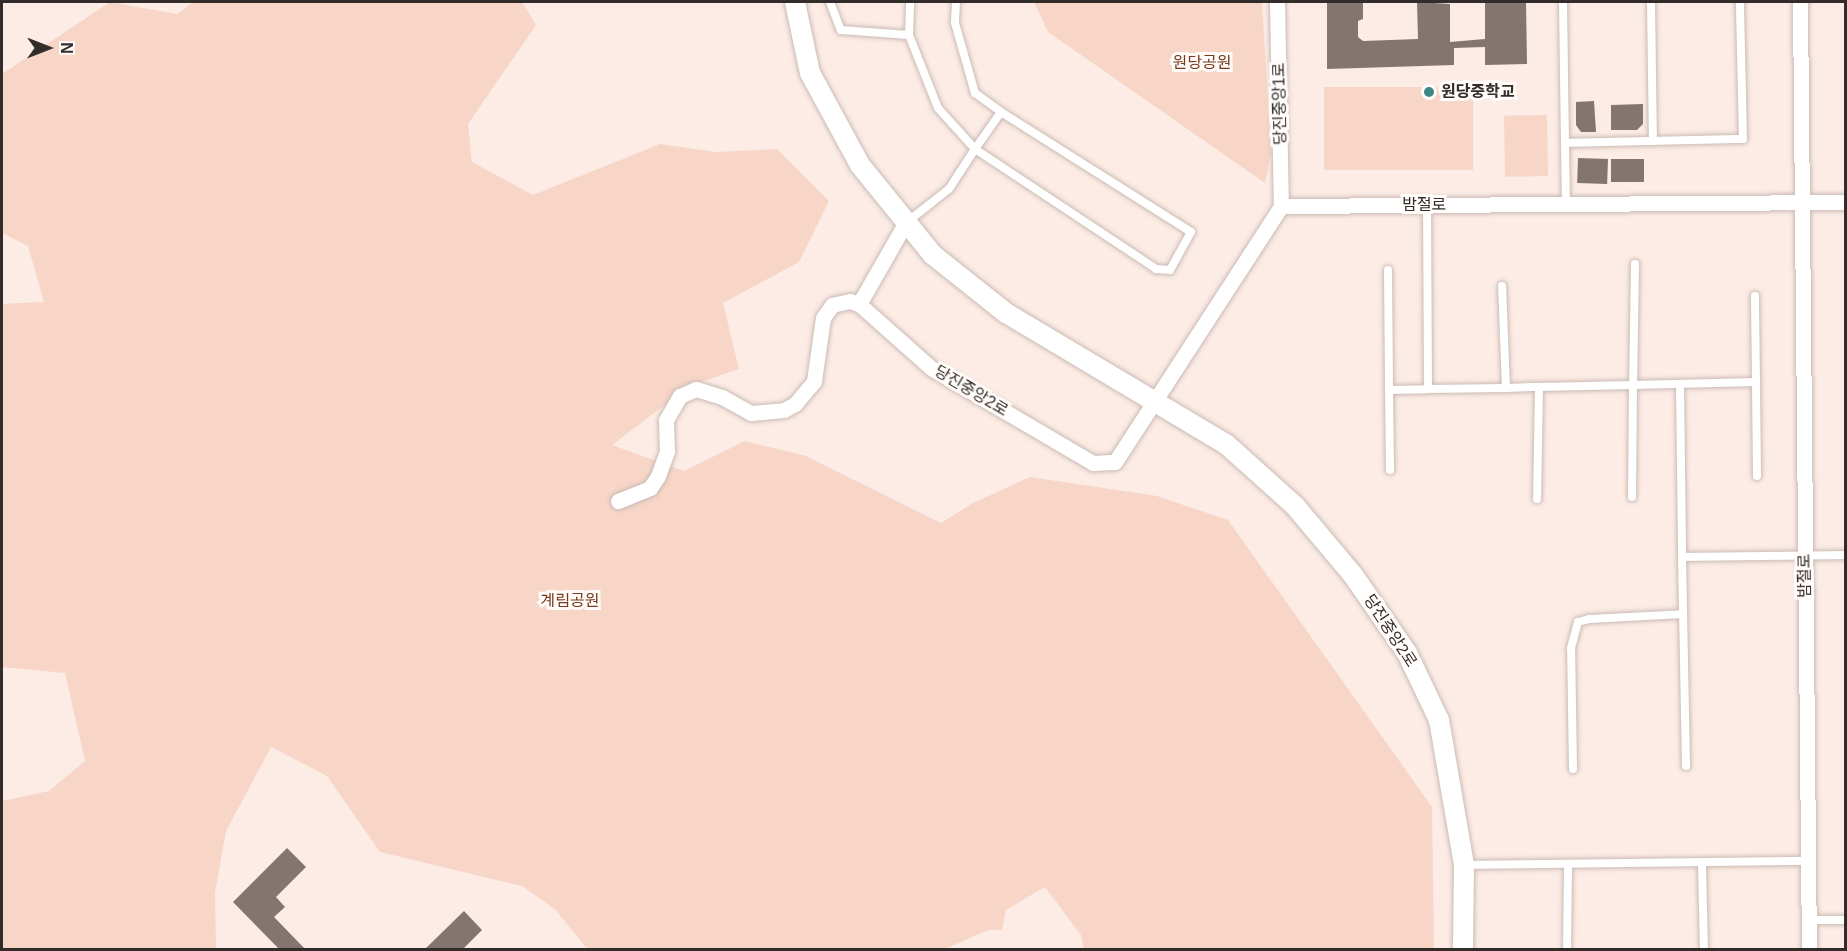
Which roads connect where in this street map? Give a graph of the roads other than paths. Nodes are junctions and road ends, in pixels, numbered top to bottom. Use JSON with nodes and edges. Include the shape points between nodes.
{"nodes":[{"id":1,"x":795,"y":2,"type":"edge"},
{"id":2,"x":830,"y":2,"type":"edge"},
{"id":3,"x":910,"y":2,"type":"edge"},
{"id":4,"x":956,"y":2,"type":"edge"},
{"id":5,"x":1278,"y":2,"type":"edge"},
{"id":6,"x":1563,"y":2,"type":"edge"},
{"id":7,"x":1651,"y":2,"type":"edge"},
{"id":8,"x":1740,"y":2,"type":"edge"},
{"id":9,"x":1800,"y":2,"type":"edge"},
{"id":10,"x":909,"y":35,"type":"junction"},
{"id":11,"x":1001,"y":112,"type":"junction"},
{"id":12,"x":1653,"y":141,"type":"junction"},
{"id":13,"x":1565,"y":143,"type":"junction"},
{"id":14,"x":975,"y":149,"type":"junction"},
{"id":15,"x":1802,"y":202,"type":"junction"},
{"id":16,"x":1845,"y":202,"type":"edge"},
{"id":17,"x":1566,"y":204,"type":"junction"},
{"id":18,"x":1427,"y":205,"type":"junction"},
{"id":19,"x":1281,"y":206,"type":"junction"},
{"id":20,"x":906,"y":222,"type":"junction"},
{"id":21,"x":1635,"y":264,"type":"dead end"},
{"id":22,"x":1388,"y":270,"type":"dead end"},
{"id":23,"x":1502,"y":286,"type":"dead end"},
{"id":24,"x":1755,"y":296,"type":"dead end"},
{"id":25,"x":859,"y":304,"type":"junction"},
{"id":26,"x":1756,"y":382,"type":"junction"},
{"id":27,"x":1680,"y":384,"type":"junction"},
{"id":28,"x":1633,"y":385,"type":"junction"},
{"id":29,"x":1539,"y":387,"type":"junction"},
{"id":30,"x":1428,"y":388,"type":"junction"},
{"id":31,"x":1506,"y":388,"type":"junction"},
{"id":32,"x":1389,"y":390,"type":"junction"},
{"id":33,"x":1154,"y":401,"type":"junction"},
{"id":34,"x":1390,"y":470,"type":"dead end"},
{"id":35,"x":1757,"y":476,"type":"dead end"},
{"id":36,"x":1632,"y":497,"type":"dead end"},
{"id":37,"x":1537,"y":499,"type":"dead end"},
{"id":38,"x":618,"y":501,"type":"dead end"},
{"id":39,"x":1845,"y":555,"type":"edge"},
{"id":40,"x":1805,"y":556,"type":"junction"},
{"id":41,"x":1682,"y":558,"type":"junction"},
{"id":42,"x":1683,"y":614,"type":"junction"},
{"id":43,"x":1686,"y":766,"type":"dead end"},
{"id":44,"x":1573,"y":769,"type":"dead end"},
{"id":45,"x":1808,"y":861,"type":"junction"},
{"id":46,"x":1702,"y":862,"type":"junction"},
{"id":47,"x":1568,"y":864,"type":"junction"},
{"id":48,"x":1464,"y":865,"type":"junction"},
{"id":49,"x":1809,"y":920,"type":"junction"},
{"id":50,"x":1845,"y":920,"type":"edge"},
{"id":51,"x":1463,"y":950,"type":"edge"},
{"id":52,"x":1568,"y":950,"type":"edge"},
{"id":53,"x":1704,"y":950,"type":"edge"},
{"id":54,"x":1809,"y":950,"type":"edge"}],
"edges":[{"from":1,"to":20,"type":"street","name":"당진중앙2로","via":[[810,73],[860,165]]},
{"from":2,"to":10,"type":"lane","via":[[841,30]]},
{"from":3,"to":10,"type":"lane"},
{"from":4,"to":11,"type":"lane","via":[[955,23],[975,93]]},
{"from":5,"to":19,"type":"street","name":"당진중앙1로"},
{"from":6,"to":13,"type":"lane"},
{"from":7,"to":12,"type":"lane"},
{"from":8,"to":12,"type":"lane","via":[[1743,139]]},
{"from":9,"to":15,"type":"street","name":"밤절로"},
{"from":10,"to":14,"type":"lane","via":[[938,108]]},
{"from":11,"to":14,"type":"lane"},
{"from":11,"to":14,"type":"lane","via":[[1191,232],[1170,270],[1156,269]]},
{"from":12,"to":13,"type":"lane"},
{"from":13,"to":17,"type":"lane"},
{"from":14,"to":20,"type":"lane","via":[[948,189]]},
{"from":15,"to":16,"type":"street"},
{"from":15,"to":17,"type":"street","name":"밤절로"},
{"from":15,"to":40,"type":"street","name":"밤절로"},
{"from":17,"to":18,"type":"street","name":"밤절로"},
{"from":18,"to":19,"type":"street","name":"밤절로"},
{"from":18,"to":30,"type":"lane"},
{"from":19,"to":33,"type":"street"},
{"from":20,"to":25,"type":"street"},
{"from":20,"to":33,"type":"street","name":"당진중앙2로","via":[[933,255],[1006,313]]},
{"from":21,"to":28,"type":"lane"},
{"from":22,"to":32,"type":"lane"},
{"from":23,"to":31,"type":"lane"},
{"from":24,"to":26,"type":"lane"},
{"from":25,"to":33,"type":"street","name":"당진중앙2로","via":[[931,368],[1093,463],[1115,462]]},
{"from":25,"to":38,"type":"street","via":[[850,301],[832,305],[822,326],[814,381],[784,411],[751,413],[722,397],[696,390],[680,396],[666,420],[667,451],[658,476],[650,488]]},
{"from":26,"to":27,"type":"lane"},
{"from":26,"to":35,"type":"lane"},
{"from":27,"to":28,"type":"lane"},
{"from":27,"to":41,"type":"lane"},
{"from":28,"to":29,"type":"lane"},
{"from":28,"to":36,"type":"lane"},
{"from":29,"to":31,"type":"lane"},
{"from":29,"to":37,"type":"lane"},
{"from":30,"to":31,"type":"lane"},
{"from":30,"to":32,"type":"lane"},
{"from":32,"to":34,"type":"lane"},
{"from":33,"to":48,"type":"street","name":"당진중앙2로","via":[[1226,444],[1294,506],[1353,575],[1407,653],[1439,720]]},
{"from":39,"to":40,"type":"lane"},
{"from":40,"to":41,"type":"lane"},
{"from":40,"to":45,"type":"street","name":"밤절로"},
{"from":41,"to":42,"type":"lane"},
{"from":42,"to":43,"type":"lane"},
{"from":42,"to":44,"type":"lane","via":[[1589,618],[1578,622],[1571,648]]},
{"from":45,"to":46,"type":"lane"},
{"from":45,"to":49,"type":"street","name":"밤절로"},
{"from":46,"to":47,"type":"lane"},
{"from":46,"to":53,"type":"lane"},
{"from":47,"to":48,"type":"lane"},
{"from":47,"to":52,"type":"lane"},
{"from":48,"to":51,"type":"street","name":"당진중앙2로"},
{"from":49,"to":50,"type":"lane"},
{"from":49,"to":54,"type":"street","name":"밤절로"}]}
